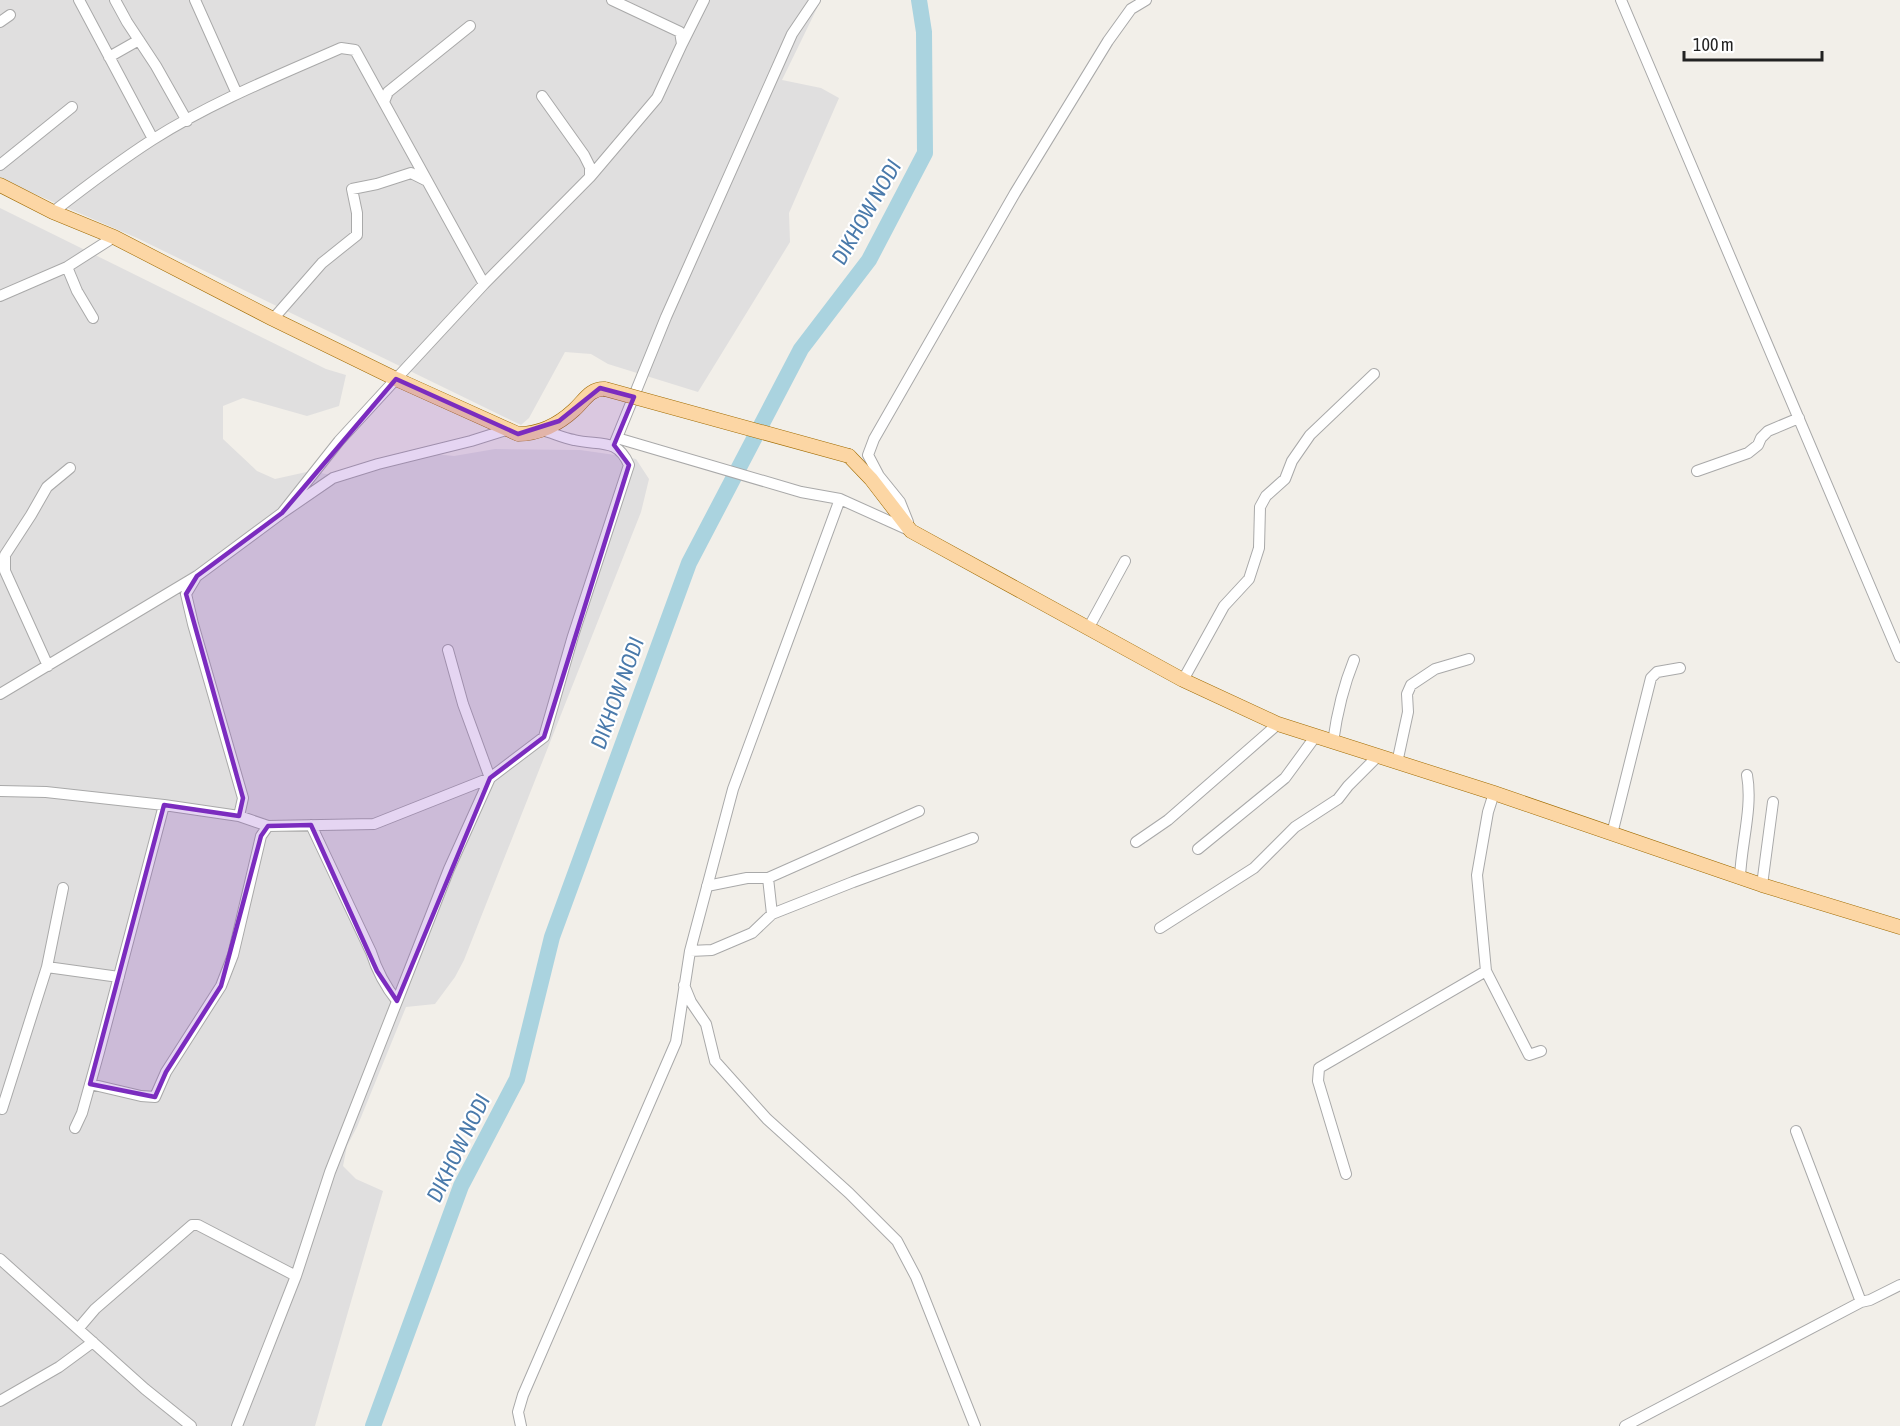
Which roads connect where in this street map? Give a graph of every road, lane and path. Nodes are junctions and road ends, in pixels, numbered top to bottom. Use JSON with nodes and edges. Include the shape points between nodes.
{"nodes":[{"id":1,"x":79,"y":0,"type":"edge"},
{"id":2,"x":115,"y":0,"type":"edge"},
{"id":3,"x":195,"y":0,"type":"edge"},
{"id":4,"x":612,"y":0,"type":"edge"},
{"id":5,"x":704,"y":0,"type":"edge"},
{"id":6,"x":815,"y":0,"type":"edge"},
{"id":7,"x":1146,"y":0,"type":"edge"},
{"id":8,"x":1621,"y":0,"type":"edge"},
{"id":9,"x":10,"y":15,"type":"dead end"},
{"id":10,"x":0,"y":22,"type":"edge"},
{"id":11,"x":470,"y":26,"type":"dead end"},
{"id":12,"x":139,"y":40,"type":"junction"},
{"id":13,"x":682,"y":44,"type":"junction"},
{"id":14,"x":109,"y":57,"type":"junction"},
{"id":15,"x":237,"y":94,"type":"junction"},
{"id":16,"x":542,"y":96,"type":"dead end"},
{"id":17,"x":384,"y":102,"type":"junction"},
{"id":18,"x":72,"y":107,"type":"dead end"},
{"id":19,"x":187,"y":121,"type":"junction"},
{"id":20,"x":153,"y":139,"type":"junction"},
{"id":21,"x":0,"y":165,"type":"edge"},
{"id":22,"x":590,"y":177,"type":"junction"},
{"id":23,"x":426,"y":181,"type":"junction"},
{"id":24,"x":0,"y":185,"type":"edge"},
{"id":25,"x":52,"y":212,"type":"junction"},
{"id":26,"x":114,"y":237,"type":"junction"},
{"id":27,"x":67,"y":267,"type":"junction"},
{"id":28,"x":484,"y":284,"type":"junction"},
{"id":29,"x":0,"y":296,"type":"edge"},
{"id":30,"x":93,"y":318,"type":"dead end"},
{"id":31,"x":273,"y":319,"type":"junction"},
{"id":32,"x":1374,"y":374,"type":"dead end"},
{"id":33,"x":396,"y":379,"type":"junction"},
{"id":34,"x":1798,"y":418,"type":"junction"},
{"id":35,"x":509,"y":429,"type":"junction"},
{"id":36,"x":542,"y":430,"type":"junction"},
{"id":37,"x":615,"y":441,"type":"junction"},
{"id":38,"x":69,"y":468,"type":"dead end"},
{"id":39,"x":1697,"y":471,"type":"dead end"},
{"id":40,"x":840,"y":499,"type":"junction"},
{"id":41,"x":282,"y":513,"type":"junction"},
{"id":42,"x":911,"y":531,"type":"junction"},
{"id":43,"x":1125,"y":561,"type":"dead end"},
{"id":44,"x":197,"y":576,"type":"junction"},
{"id":45,"x":1089,"y":627,"type":"junction"},
{"id":46,"x":448,"y":650,"type":"dead end"},
{"id":47,"x":1900,"y":657,"type":"edge"},
{"id":48,"x":1469,"y":659,"type":"dead end"},
{"id":49,"x":1353,"y":660,"type":"dead end"},
{"id":50,"x":48,"y":666,"type":"junction"},
{"id":51,"x":1680,"y":668,"type":"dead end"},
{"id":52,"x":1183,"y":680,"type":"junction"},
{"id":53,"x":0,"y":694,"type":"edge"},
{"id":54,"x":1278,"y":724,"type":"junction"},
{"id":55,"x":1315,"y":737,"type":"junction"},
{"id":56,"x":1333,"y":742,"type":"junction"},
{"id":57,"x":1377,"y":757,"type":"junction"},
{"id":58,"x":1397,"y":763,"type":"junction"},
{"id":59,"x":1747,"y":775,"type":"dead end"},
{"id":60,"x":490,"y":778,"type":"junction"},
{"id":61,"x":0,"y":792,"type":"edge"},
{"id":62,"x":1494,"y":794,"type":"junction"},
{"id":63,"x":1773,"y":802,"type":"dead end"},
{"id":64,"x":164,"y":805,"type":"junction"},
{"id":65,"x":919,"y":812,"type":"dead end"},
{"id":66,"x":239,"y":816,"type":"junction"},
{"id":67,"x":311,"y":825,"type":"junction"},
{"id":68,"x":268,"y":826,"type":"junction"},
{"id":69,"x":1612,"y":834,"type":"junction"},
{"id":70,"x":973,"y":838,"type":"dead end"},
{"id":71,"x":1136,"y":842,"type":"dead end"},
{"id":72,"x":1198,"y":849,"type":"dead end"},
{"id":73,"x":768,"y":878,"type":"junction"},
{"id":74,"x":1740,"y":878,"type":"junction"},
{"id":75,"x":1762,"y":885,"type":"junction"},
{"id":76,"x":707,"y":886,"type":"junction"},
{"id":77,"x":63,"y":888,"type":"dead end"},
{"id":78,"x":772,"y":914,"type":"junction"},
{"id":79,"x":1900,"y":927,"type":"edge"},
{"id":80,"x":1160,"y":928,"type":"dead end"},
{"id":81,"x":690,"y":951,"type":"junction"},
{"id":82,"x":47,"y":966,"type":"junction"},
{"id":83,"x":1486,"y":971,"type":"junction"},
{"id":84,"x":119,"y":977,"type":"junction"},
{"id":85,"x":684,"y":985,"type":"junction"},
{"id":86,"x":397,"y":1001,"type":"junction"},
{"id":87,"x":1541,"y":1051,"type":"dead end"},
{"id":88,"x":90,"y":1084,"type":"junction"},
{"id":89,"x":2,"y":1109,"type":"dead end"},
{"id":90,"x":75,"y":1128,"type":"dead end"},
{"id":91,"x":1796,"y":1131,"type":"dead end"},
{"id":92,"x":1346,"y":1174,"type":"dead end"},
{"id":93,"x":0,"y":1259,"type":"edge"},
{"id":94,"x":296,"y":1276,"type":"junction"},
{"id":95,"x":1900,"y":1285,"type":"edge"},
{"id":96,"x":1861,"y":1302,"type":"junction"},
{"id":97,"x":78,"y":1329,"type":"junction"},
{"id":98,"x":93,"y":1342,"type":"junction"},
{"id":99,"x":0,"y":1401,"type":"edge"},
{"id":100,"x":191,"y":1426,"type":"edge"},
{"id":101,"x":237,"y":1426,"type":"edge"},
{"id":102,"x":521,"y":1426,"type":"edge"},
{"id":103,"x":975,"y":1426,"type":"edge"},
{"id":104,"x":1625,"y":1426,"type":"edge"}],
"edges":[{"from":1,"to":14,"type":"street"},
{"from":2,"to":12,"type":"street"},
{"from":3,"to":15,"type":"street"},
{"from":4,"to":13,"type":"street","via":[[680,32]]},
{"from":5,"to":13,"type":"street"},
{"from":6,"to":37,"type":"street","via":[[778,64]]},
{"from":7,"to":42,"type":"street","via":[[1131,9],[1108,41],[1015,193],[874,439],[868,455],[900,502]]},
{"from":8,"to":34,"type":"street"},
{"from":9,"to":10,"type":"street"},
{"from":11,"to":17,"type":"street","via":[[388,92]]},
{"from":12,"to":14,"type":"street"},
{"from":12,"to":19,"type":"street"},
{"from":13,"to":22,"type":"street","via":[[657,98]]},
{"from":14,"to":20,"type":"street"},
{"from":15,"to":17,"type":"street","via":[[341,48],[355,50]]},
{"from":15,"to":19,"type":"street"},
{"from":16,"to":22,"type":"street","via":[[584,155]]},
{"from":17,"to":23,"type":"street"},
{"from":18,"to":21,"type":"street"},
{"from":19,"to":20,"type":"street"},
{"from":20,"to":25,"type":"street"},
{"from":22,"to":28,"type":"street"},
{"from":23,"to":28,"type":"street"},
{"from":23,"to":31,"type":"street","via":[[411,173],[352,189],[357,236],[322,263]]},
{"from":24,"to":25,"type":"main road"},
{"from":25,"to":26,"type":"main road"},
{"from":26,"to":27,"type":"street"},
{"from":26,"to":31,"type":"main road"},
{"from":27,"to":29,"type":"street"},
{"from":27,"to":30,"type":"street"},
{"from":28,"to":33,"type":"street"},
{"from":31,"to":33,"type":"main road"},
{"from":32,"to":52,"type":"street","via":[[1310,435],[1285,479],[1266,496],[1260,507],[1259,548],[1249,579],[1224,606]]},
{"from":33,"to":35,"type":"main road"},
{"from":33,"to":41,"type":"street","via":[[339,441]]},
{"from":34,"to":39,"type":"street","via":[[1768,431],[1748,453]]},
{"from":34,"to":47,"type":"street"},
{"from":35,"to":36,"type":"main road","via":[[518,434]]},
{"from":35,"to":41,"type":"street","via":[[333,478]]},
{"from":36,"to":37,"type":"street","via":[[574,440]]},
{"from":36,"to":42,"type":"main road","bridge":true,"via":[[574,411],[594,391],[604,389],[849,456]]},
{"from":37,"to":40,"type":"street","via":[[629,441],[801,492]]},
{"from":37,"to":60,"type":"street","via":[[629,465],[544,737]]},
{"from":38,"to":50,"type":"street","via":[[47,487],[5,555],[5,571]]},
{"from":40,"to":42,"type":"street"},
{"from":40,"to":76,"type":"street","via":[[733,789]]},
{"from":41,"to":44,"type":"street"},
{"from":42,"to":45,"type":"main road"},
{"from":43,"to":45,"type":"street"},
{"from":44,"to":50,"type":"street"},
{"from":44,"to":66,"type":"street","via":[[186,594],[243,798]]},
{"from":45,"to":52,"type":"main road"},
{"from":46,"to":60,"type":"street"},
{"from":48,"to":58,"type":"street","via":[[1435,669],[1411,685]]},
{"from":49,"to":56,"type":"street","via":[[1340,700]]},
{"from":50,"to":53,"type":"street"},
{"from":51,"to":69,"type":"street","via":[[1657,672],[1651,678]]},
{"from":52,"to":54,"type":"main road"},
{"from":54,"to":55,"type":"main road"},
{"from":54,"to":71,"type":"street","via":[[1168,820]]},
{"from":55,"to":56,"type":"main road"},
{"from":55,"to":72,"type":"street","via":[[1286,778]]},
{"from":56,"to":57,"type":"main road"},
{"from":57,"to":58,"type":"main road"},
{"from":57,"to":80,"type":"street","via":[[1338,799],[1295,827],[1254,868]]},
{"from":58,"to":62,"type":"main road"},
{"from":59,"to":74,"type":"street","via":[[1749,790]]},
{"from":60,"to":67,"type":"street","via":[[374,824]]},
{"from":60,"to":86,"type":"street"},
{"from":61,"to":64,"type":"street","via":[[46,792]]},
{"from":62,"to":69,"type":"main road"},
{"from":62,"to":83,"type":"street","via":[[1478,875]]},
{"from":63,"to":75,"type":"street"},
{"from":64,"to":66,"type":"street"},
{"from":64,"to":84,"type":"street"},
{"from":65,"to":73,"type":"street"},
{"from":66,"to":68,"type":"street"},
{"from":67,"to":68,"type":"street"},
{"from":67,"to":86,"type":"street","via":[[377,971]]},
{"from":68,"to":88,"type":"street","via":[[261,836],[233,955],[221,986],[165,1072],[155,1097]]},
{"from":69,"to":74,"type":"main road"},
{"from":70,"to":78,"type":"street"},
{"from":73,"to":76,"type":"street"},
{"from":73,"to":78,"type":"street"},
{"from":74,"to":75,"type":"main road"},
{"from":75,"to":79,"type":"main road"},
{"from":76,"to":81,"type":"street"},
{"from":77,"to":82,"type":"street"},
{"from":78,"to":81,"type":"street","via":[[752,933],[712,950]]},
{"from":81,"to":85,"type":"street"},
{"from":82,"to":84,"type":"street"},
{"from":82,"to":89,"type":"street"},
{"from":83,"to":87,"type":"street","via":[[1529,1055]]},
{"from":83,"to":92,"type":"street","via":[[1319,1068],[1318,1081]]},
{"from":84,"to":88,"type":"street"},
{"from":85,"to":102,"type":"street","via":[[676,1042],[523,1395],[518,1412]]},
{"from":85,"to":103,"type":"street","via":[[705,1024],[715,1061],[767,1119],[897,1241],[916,1276]]},
{"from":86,"to":94,"type":"street","via":[[330,1172]]},
{"from":88,"to":90,"type":"street"},
{"from":91,"to":96,"type":"street"},
{"from":93,"to":97,"type":"street"},
{"from":94,"to":97,"type":"street","via":[[192,1225],[95,1309]]},
{"from":94,"to":101,"type":"street"},
{"from":95,"to":96,"type":"street"},
{"from":96,"to":104,"type":"street"},
{"from":97,"to":98,"type":"street"},
{"from":98,"to":99,"type":"street"},
{"from":98,"to":100,"type":"street"}]}
